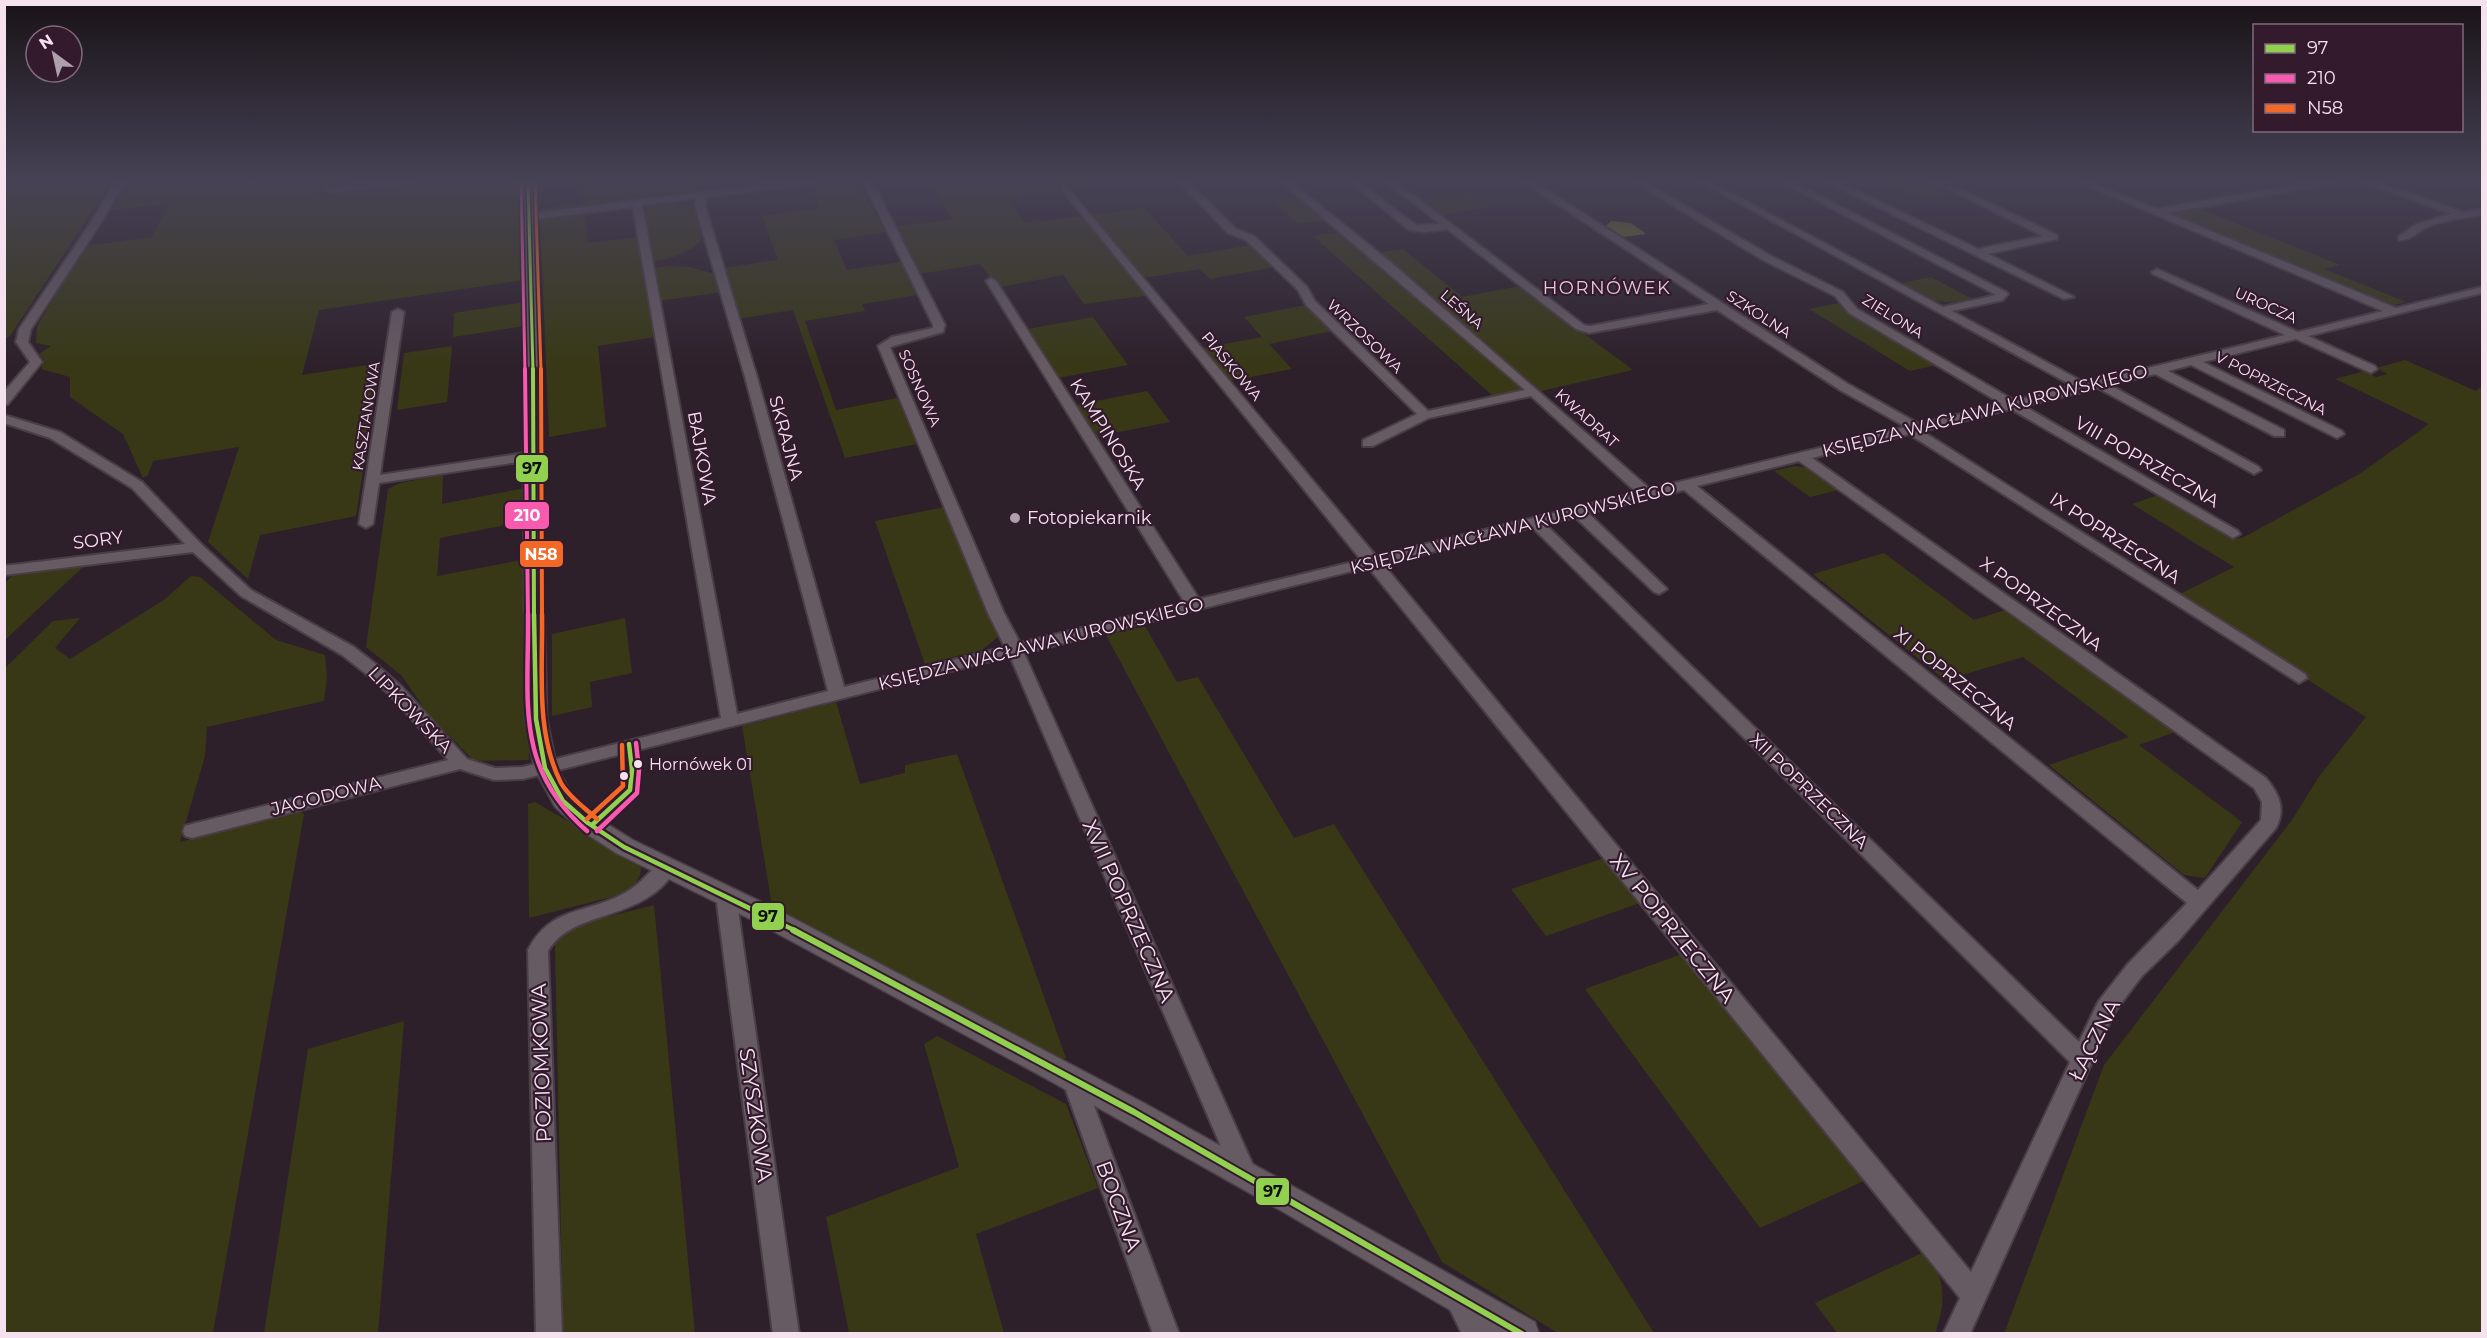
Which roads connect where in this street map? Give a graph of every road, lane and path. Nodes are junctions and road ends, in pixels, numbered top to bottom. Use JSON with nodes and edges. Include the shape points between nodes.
{"nodes":[{"id":1,"x":82,"y":243,"type":"edge"},
{"id":2,"x":529,"y":243,"type":"edge"},
{"id":3,"x":644,"y":243,"type":"edge"},
{"id":4,"x":711,"y":243,"type":"edge"},
{"id":5,"x":898,"y":243,"type":"edge"},
{"id":6,"x":1111,"y":243,"type":"edge"},
{"id":7,"x":1256,"y":243,"type":"edge"},
{"id":8,"x":1362,"y":243,"type":"edge"},
{"id":9,"x":1472,"y":243,"type":"edge"},
{"id":10,"x":1623,"y":243,"type":"edge"},
{"id":11,"x":1742,"y":243,"type":"edge"},
{"id":12,"x":1819,"y":243,"type":"edge"},
{"id":13,"x":1904,"y":243,"type":"edge"},
{"id":14,"x":1955,"y":243,"type":"edge"},
{"id":15,"x":2024,"y":243,"type":"edge"},
{"id":16,"x":2230,"y":243,"type":"edge"},
{"id":17,"x":1976,"y":254,"type":"junction"},
{"id":18,"x":2157,"y":272,"type":"dead end"},
{"id":19,"x":992,"y":281,"type":"dead end"},
{"id":20,"x":2482,"y":290,"type":"edge"},
{"id":21,"x":2068,"y":297,"type":"dead end"},
{"id":22,"x":1719,"y":306,"type":"junction"},
{"id":23,"x":1943,"y":310,"type":"junction"},
{"id":24,"x":398,"y":312,"type":"dead end"},
{"id":25,"x":2394,"y":312,"type":"junction"},
{"id":26,"x":2297,"y":336,"type":"junction"},
{"id":27,"x":2190,"y":360,"type":"junction"},
{"id":28,"x":2155,"y":369,"type":"junction"},
{"id":29,"x":2371,"y":369,"type":"dead end"},
{"id":30,"x":2098,"y":383,"type":"junction"},
{"id":31,"x":2083,"y":387,"type":"junction"},
{"id":32,"x":1534,"y":392,"type":"junction"},
{"id":33,"x":4,"y":401,"type":"edge"},
{"id":34,"x":2012,"y":405,"type":"junction"},
{"id":35,"x":1425,"y":415,"type":"junction"},
{"id":36,"x":4,"y":419,"type":"edge"},
{"id":37,"x":1914,"y":429,"type":"junction"},
{"id":38,"x":2279,"y":433,"type":"dead end"},
{"id":39,"x":2337,"y":434,"type":"dead end"},
{"id":40,"x":1368,"y":442,"type":"dead end"},
{"id":41,"x":532,"y":456,"type":"junction"},
{"id":42,"x":1800,"y":456,"type":"junction"},
{"id":43,"x":2254,"y":470,"type":"dead end"},
{"id":44,"x":373,"y":480,"type":"junction"},
{"id":45,"x":1686,"y":484,"type":"junction"},
{"id":46,"x":1647,"y":494,"type":"junction"},
{"id":47,"x":1578,"y":512,"type":"junction"},
{"id":48,"x":1535,"y":522,"type":"junction"},
{"id":49,"x":366,"y":524,"type":"dead end"},
{"id":50,"x":2233,"y":534,"type":"dead end"},
{"id":51,"x":196,"y":548,"type":"junction"},
{"id":52,"x":1374,"y":563,"type":"junction"},
{"id":53,"x":4,"y":571,"type":"edge"},
{"id":54,"x":1659,"y":589,"type":"dead end"},
{"id":55,"x":1196,"y":606,"type":"junction"},
{"id":56,"x":1015,"y":650,"type":"junction"},
{"id":57,"x":2299,"y":678,"type":"dead end"},
{"id":58,"x":837,"y":694,"type":"junction"},
{"id":59,"x":730,"y":720,"type":"junction"},
{"id":60,"x":461,"y":763,"type":"junction"},
{"id":61,"x":544,"y":766,"type":"junction"},
{"id":62,"x":2260,"y":783,"type":"joint"},
{"id":63,"x":192,"y":831,"type":"dead end"},
{"id":64,"x":667,"y":867,"type":"junction"},
{"id":65,"x":726,"y":896,"type":"junction"},
{"id":66,"x":2200,"y":903,"type":"junction"},
{"id":67,"x":2082,"y":1059,"type":"junction"},
{"id":68,"x":1073,"y":1079,"type":"junction"},
{"id":69,"x":1244,"y":1172,"type":"junction"},
{"id":70,"x":1454,"y":1293,"type":"junction"},
{"id":71,"x":1973,"y":1294,"type":"junction"},
{"id":72,"x":549,"y":1334,"type":"edge"},
{"id":73,"x":786,"y":1334,"type":"edge"},
{"id":74,"x":1166,"y":1334,"type":"edge"},
{"id":75,"x":1476,"y":1334,"type":"edge"},
{"id":76,"x":1523,"y":1334,"type":"edge"},
{"id":77,"x":1956,"y":1334,"type":"edge"}],
"edges":[{"from":1,"to":33,"type":"street","via":[[25,328],[22,342],[36,362]]},
{"from":2,"to":41,"type":"street","via":[[534,324]]},
{"from":3,"to":59,"type":"street","name":"BAJKOWA"},
{"from":4,"to":58,"type":"street","name":"SKRAJNA"},
{"from":5,"to":56,"type":"street","name":"SOSNOWA","via":[[939,330],[891,340],[884,346]]},
{"from":6,"to":52,"type":"street","name":"PIASKOWA"},
{"from":7,"to":35,"type":"street","name":"WRZOSOWA","via":[[1303,289],[1310,303]]},
{"from":8,"to":32,"type":"street","name":"LEŚNA"},
{"from":9,"to":22,"type":"street","via":[[1589,330]]},
{"from":10,"to":22,"type":"street","name":"SZKOLNA"},
{"from":11,"to":34,"type":"street","name":"ZIELONA","via":[[1839,294],[1854,311]]},
{"from":12,"to":23,"type":"street"},
{"from":13,"to":23,"type":"street","via":[[2002,294],[1999,298]]},
{"from":14,"to":17,"type":"street"},
{"from":15,"to":17,"type":"street"},
{"from":16,"to":25,"type":"street"},
{"from":17,"to":21,"type":"street"},
{"from":18,"to":26,"type":"street","name":"UROCZA"},
{"from":19,"to":55,"type":"street","name":"KAMPINOSKA"},
{"from":20,"to":25,"type":"street","name":"KSIĘDZA WACŁAWA KUROWSKIEGO"},
{"from":22,"to":37,"type":"street","name":"SZKOLNA"},
{"from":23,"to":31,"type":"street"},
{"from":24,"to":44,"type":"street","name":"KASZTANOWA"},
{"from":25,"to":26,"type":"street","name":"KSIĘDZA WACŁAWA KUROWSKIEGO"},
{"from":26,"to":27,"type":"street","name":"KSIĘDZA WACŁAWA KUROWSKIEGO"},
{"from":26,"to":29,"type":"street","name":"UROCZA"},
{"from":27,"to":28,"type":"street","name":"KSIĘDZA WACŁAWA KUROWSKIEGO"},
{"from":27,"to":39,"type":"street","name":"V POPRZECZNA"},
{"from":28,"to":30,"type":"street","name":"KSIĘDZA WACŁAWA KUROWSKIEGO"},
{"from":28,"to":38,"type":"street"},
{"from":30,"to":31,"type":"street","name":"KSIĘDZA WACŁAWA KUROWSKIEGO"},
{"from":30,"to":43,"type":"street"},
{"from":31,"to":34,"type":"street","name":"KSIĘDZA WACŁAWA KUROWSKIEGO"},
{"from":32,"to":35,"type":"street","name":"KWADRAT"},
{"from":32,"to":46,"type":"street","name":"KWADRAT"},
{"from":34,"to":37,"type":"street","name":"KSIĘDZA WACŁAWA KUROWSKIEGO"},
{"from":34,"to":50,"type":"street","name":"VIII POPRZECZNA"},
{"from":35,"to":40,"type":"street","name":"KWADRAT"},
{"from":36,"to":51,"type":"street","name":"LIPKOWSKA","via":[[55,435],[137,485]]},
{"from":37,"to":42,"type":"street","name":"KSIĘDZA WACŁAWA KUROWSKIEGO"},
{"from":37,"to":57,"type":"street","name":"IX POPRZECZNA"},
{"from":41,"to":44,"type":"street"},
{"from":41,"to":61,"type":"street","via":[[536,719]]},
{"from":42,"to":45,"type":"street","name":"KSIĘDZA WACŁAWA KUROWSKIEGO"},
{"from":42,"to":62,"type":"street","name":"X POPRZECZNA"},
{"from":44,"to":49,"type":"street","name":"KASZTANOWA"},
{"from":45,"to":46,"type":"street","name":"KSIĘDZA WACŁAWA KUROWSKIEGO"},
{"from":45,"to":66,"type":"street","name":"XI POPRZECZNA"},
{"from":46,"to":47,"type":"street","name":"KSIĘDZA WACŁAWA KUROWSKIEGO"},
{"from":47,"to":48,"type":"street","name":"KSIĘDZA WACŁAWA KUROWSKIEGO"},
{"from":47,"to":54,"type":"street"},
{"from":48,"to":52,"type":"street","name":"KSIĘDZA WACŁAWA KUROWSKIEGO"},
{"from":48,"to":67,"type":"street","name":"XII POPRZECZNA"},
{"from":51,"to":53,"type":"street","name":"SORY"},
{"from":51,"to":60,"type":"street","name":"LIPKOWSKA","via":[[246,593],[348,651],[371,669]]},
{"from":52,"to":55,"type":"street","name":"KSIĘDZA WACŁAWA KUROWSKIEGO"},
{"from":52,"to":71,"type":"street","name":"XV POPRZECZNA"},
{"from":55,"to":56,"type":"street","name":"KSIĘDZA WACŁAWA KUROWSKIEGO"},
{"from":56,"to":58,"type":"street","name":"KSIĘDZA WACŁAWA KUROWSKIEGO"},
{"from":56,"to":69,"type":"street","name":"XVII POPRZECZNA"},
{"from":58,"to":59,"type":"street","name":"KSIĘDZA WACŁAWA KUROWSKIEGO"},
{"from":59,"to":61,"type":"street","name":"KSIĘDZA WACŁAWA KUROWSKIEGO"},
{"from":60,"to":61,"type":"street","name":"LIPKOWSKA","via":[[494,774]]},
{"from":60,"to":63,"type":"street","name":"JAGODOWA"},
{"from":61,"to":64,"type":"street","via":[[558,794],[573,811],[622,844]]},
{"from":62,"to":66,"type":"street","name":"ŁĄCZNA","via":[[2272,800],[2269,823]]},
{"from":64,"to":65,"type":"street"},
{"from":64,"to":72,"type":"street","name":"POZIOMKOWA","via":[[631,899],[555,927],[538,950]]},
{"from":65,"to":68,"type":"street"},
{"from":65,"to":73,"type":"street","name":"SZYSZKOWA"},
{"from":66,"to":67,"type":"street","name":"ŁĄCZNA","via":[[2127,980],[2106,1008]]},
{"from":67,"to":71,"type":"street","name":"ŁĄCZNA"},
{"from":68,"to":69,"type":"street"},
{"from":68,"to":74,"type":"street","name":"BOCZNA"},
{"from":69,"to":70,"type":"street"},
{"from":70,"to":75,"type":"street"},
{"from":70,"to":76,"type":"street"},
{"from":71,"to":77,"type":"street","name":"ŁĄCZNA"}]}
